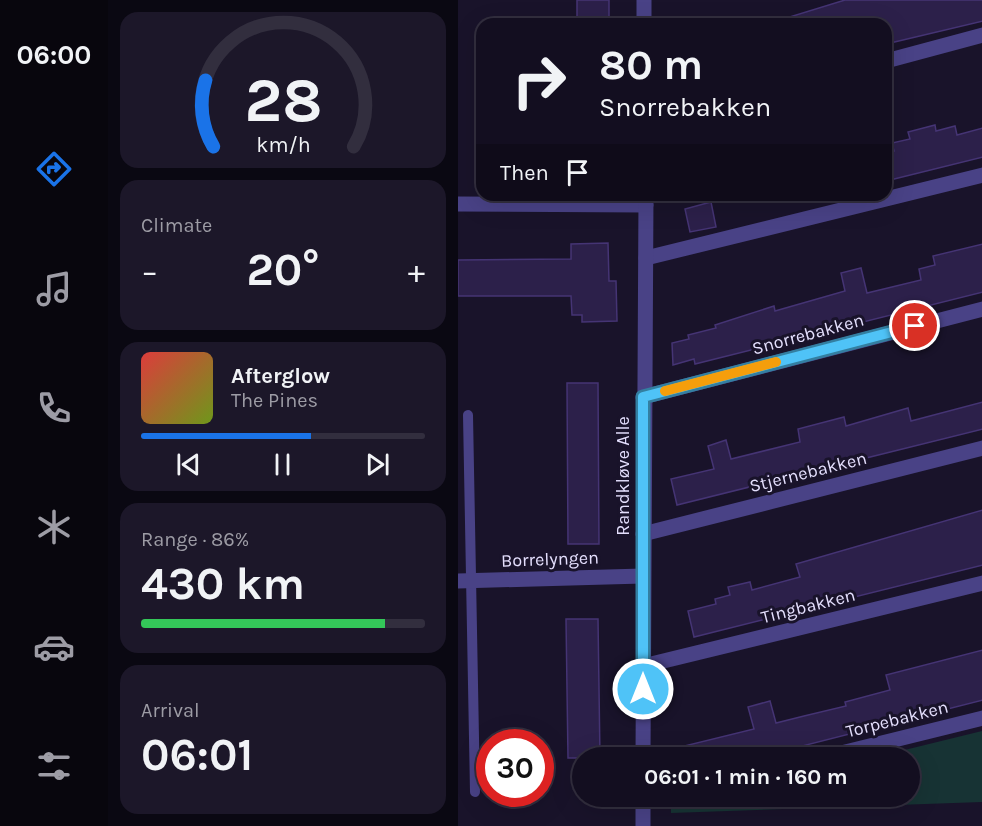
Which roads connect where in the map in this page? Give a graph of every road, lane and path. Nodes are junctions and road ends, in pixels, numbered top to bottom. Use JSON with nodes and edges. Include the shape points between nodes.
{"nodes":[{"id":1,"x":644,"y":0,"type":"edge"},
{"id":2,"x":644,"y":18,"type":"edge"},
{"id":3,"x":983,"y":35,"type":"edge"},
{"id":4,"x":892,"y":59,"type":"edge"},
{"id":5,"x":983,"y":176,"type":"edge"},
{"id":6,"x":892,"y":194,"type":"edge"},
{"id":7,"x":599,"y":201,"type":"edge"},
{"id":8,"x":646,"y":201,"type":"edge"},
{"id":9,"x":860,"y":201,"type":"edge"},
{"id":10,"x":458,"y":204,"type":"edge"},
{"id":11,"x":646,"y":258,"type":"junction"},
{"id":12,"x":983,"y":309,"type":"edge"},
{"id":13,"x":643,"y":397,"type":"junction"},
{"id":14,"x":468,"y":415,"type":"dead end"},
{"id":15,"x":983,"y":448,"type":"edge"},
{"id":16,"x":643,"y":534,"type":"junction"},
{"id":17,"x":643,"y":576,"type":"junction"},
{"id":18,"x":464,"y":581,"type":"edge"},
{"id":19,"x":983,"y":583,"type":"edge"},
{"id":20,"x":643,"y":666,"type":"junction"},
{"id":21,"x":983,"y":718,"type":"edge"},
{"id":22,"x":643,"y":747,"type":"edge"},
{"id":23,"x":866,"y":747,"type":"edge"},
{"id":24,"x":475,"y":792,"type":"dead end"},
{"id":25,"x":643,"y":807,"type":"edge"},
{"id":26,"x":643,"y":826,"type":"edge"}],
"edges":[{"from":1,"to":2,"type":"street"},
{"from":3,"to":4,"type":"street"},
{"from":5,"to":6,"type":"street"},
{"from":7,"to":10,"type":"street"},
{"from":8,"to":11,"type":"street","name":"Randkløve Alle"},
{"from":9,"to":11,"type":"street"},
{"from":11,"to":13,"type":"street","name":"Randkløve Alle"},
{"from":12,"to":13,"type":"street","name":"Snorrebakken"},
{"from":13,"to":16,"type":"street","name":"Randkløve Alle"},
{"from":14,"to":18,"type":"lane"},
{"from":15,"to":16,"type":"street","name":"Stjernebakken"},
{"from":16,"to":17,"type":"street","name":"Randkløve Alle"},
{"from":17,"to":18,"type":"street","name":"Borrelyngen"},
{"from":17,"to":20,"type":"street","name":"Randkløve Alle"},
{"from":18,"to":24,"type":"lane"},
{"from":19,"to":20,"type":"street","name":"Tingbakken"},
{"from":20,"to":22,"type":"street","name":"Randkløve Alle"},
{"from":21,"to":23,"type":"street","name":"Torpebakken"},
{"from":25,"to":26,"type":"street"}]}
